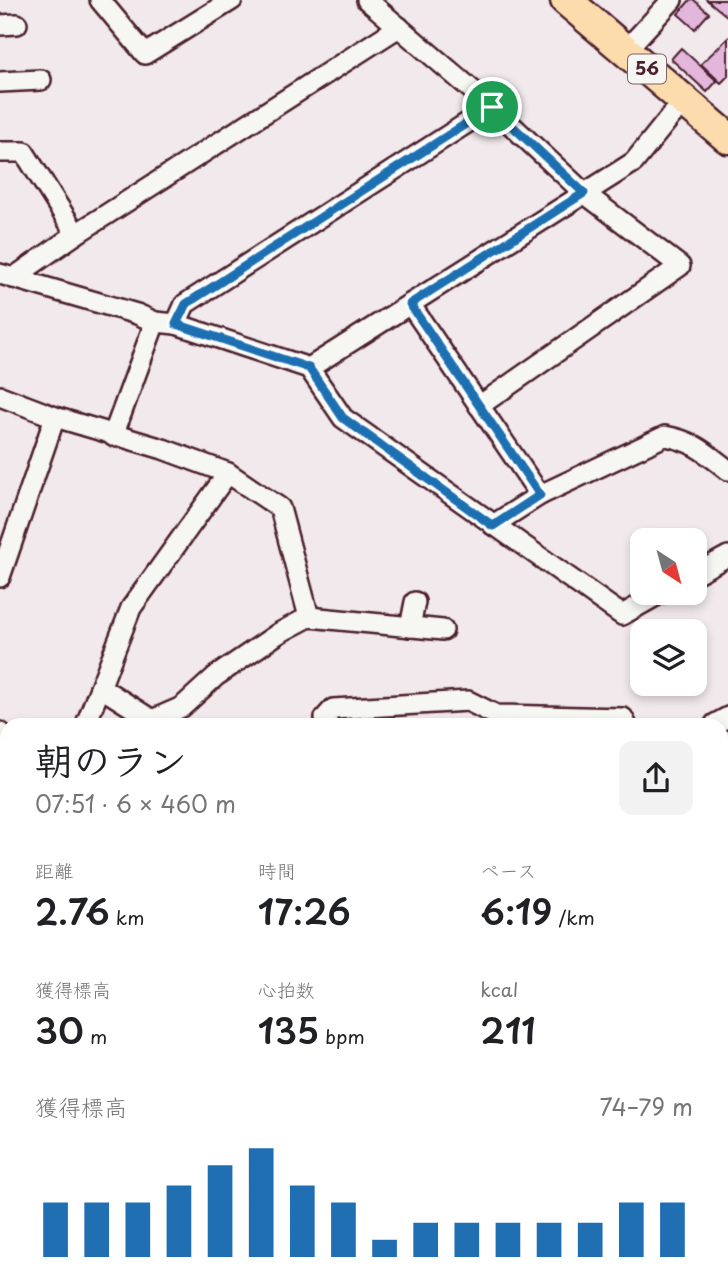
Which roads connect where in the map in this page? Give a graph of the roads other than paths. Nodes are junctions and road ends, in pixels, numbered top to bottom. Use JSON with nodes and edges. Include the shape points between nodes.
{"nodes":[{"id":1,"x":100,"y":0,"type":"edge"},
{"id":2,"x":232,"y":0,"type":"edge"},
{"id":3,"x":367,"y":0,"type":"edge"},
{"id":4,"x":566,"y":0,"type":"edge"},
{"id":5,"x":672,"y":0,"type":"edge"},
{"id":6,"x":399,"y":27,"type":"junction"},
{"id":7,"x":625,"y":51,"type":"junction"},
{"id":8,"x":41,"y":80,"type":"dead end"},
{"id":9,"x":0,"y":82,"type":"edge"},
{"id":10,"x":686,"y":102,"type":"junction"},
{"id":11,"x":492,"y":107,"type":"junction"},
{"id":12,"x":728,"y":138,"type":"edge"},
{"id":13,"x":0,"y":152,"type":"edge"},
{"id":14,"x":584,"y":193,"type":"junction"},
{"id":15,"x":76,"y":234,"type":"junction"},
{"id":16,"x":7,"y":276,"type":"edge"},
{"id":17,"x":410,"y":304,"type":"junction"},
{"id":18,"x":155,"y":322,"type":"junction"},
{"id":19,"x":176,"y":324,"type":"junction"},
{"id":20,"x":309,"y":368,"type":"junction"},
{"id":21,"x":0,"y":396,"type":"edge"},
{"id":22,"x":479,"y":406,"type":"junction"},
{"id":23,"x":54,"y":417,"type":"junction"},
{"id":24,"x":113,"y":436,"type":"junction"},
{"id":25,"x":728,"y":470,"type":"edge"},
{"id":26,"x":228,"y":473,"type":"junction"},
{"id":27,"x":540,"y":495,"type":"junction"},
{"id":28,"x":493,"y":526,"type":"junction"},
{"id":29,"x":728,"y":556,"type":"edge"},
{"id":30,"x":707,"y":567,"type":"edge"},
{"id":31,"x":0,"y":577,"type":"edge"},
{"id":32,"x":415,"y":602,"type":"dead end"},
{"id":33,"x":638,"y":606,"type":"edge"},
{"id":34,"x":309,"y":617,"type":"junction"},
{"id":35,"x":410,"y":627,"type":"junction"},
{"id":36,"x":443,"y":630,"type":"dead end"},
{"id":37,"x":100,"y":687,"type":"junction"},
{"id":38,"x":88,"y":718,"type":"edge"},
{"id":39,"x":149,"y":718,"type":"edge"},
{"id":40,"x":157,"y":718,"type":"edge"},
{"id":41,"x":324,"y":718,"type":"edge"},
{"id":42,"x":623,"y":718,"type":"edge"}],
"edges":[{"from":1,"to":2,"type":"street","via":[[145,54]]},
{"from":3,"to":6,"type":"street"},
{"from":4,"to":7,"type":"main road","number":"56"},
{"from":5,"to":7,"type":"street"},
{"from":6,"to":11,"type":"street"},
{"from":6,"to":15,"type":"street"},
{"from":7,"to":10,"type":"main road","number":"56"},
{"from":8,"to":9,"type":"street"},
{"from":10,"to":12,"type":"main road","number":"56"},
{"from":10,"to":14,"type":"street","via":[[634,162]]},
{"from":11,"to":14,"type":"street"},
{"from":11,"to":19,"type":"street","via":[[186,304]]},
{"from":13,"to":15,"type":"street","via":[[24,152]]},
{"from":14,"to":17,"type":"street"},
{"from":14,"to":22,"type":"street","via":[[680,266]]},
{"from":15,"to":16,"type":"street"},
{"from":16,"to":18,"type":"street"},
{"from":17,"to":20,"type":"street"},
{"from":17,"to":22,"type":"street"},
{"from":18,"to":19,"type":"street"},
{"from":18,"to":24,"type":"street"},
{"from":19,"to":20,"type":"street"},
{"from":20,"to":28,"type":"street","via":[[343,418]]},
{"from":21,"to":23,"type":"street"},
{"from":22,"to":27,"type":"street"},
{"from":23,"to":24,"type":"street"},
{"from":23,"to":31,"type":"street"},
{"from":24,"to":26,"type":"street"},
{"from":25,"to":27,"type":"street","via":[[698,446],[665,436]]},
{"from":26,"to":34,"type":"street","via":[[280,508]]},
{"from":26,"to":37,"type":"street","via":[[131,608]]},
{"from":27,"to":28,"type":"street"},
{"from":28,"to":33,"type":"street","via":[[622,615]]},
{"from":29,"to":30,"type":"street"},
{"from":32,"to":35,"type":"street"},
{"from":34,"to":35,"type":"street"},
{"from":34,"to":40,"type":"street","via":[[216,676],[182,707]]},
{"from":35,"to":36,"type":"street"},
{"from":37,"to":38,"type":"street"},
{"from":37,"to":39,"type":"street"},
{"from":41,"to":42,"type":"street","via":[[333,709],[468,701],[496,715]]}]}
